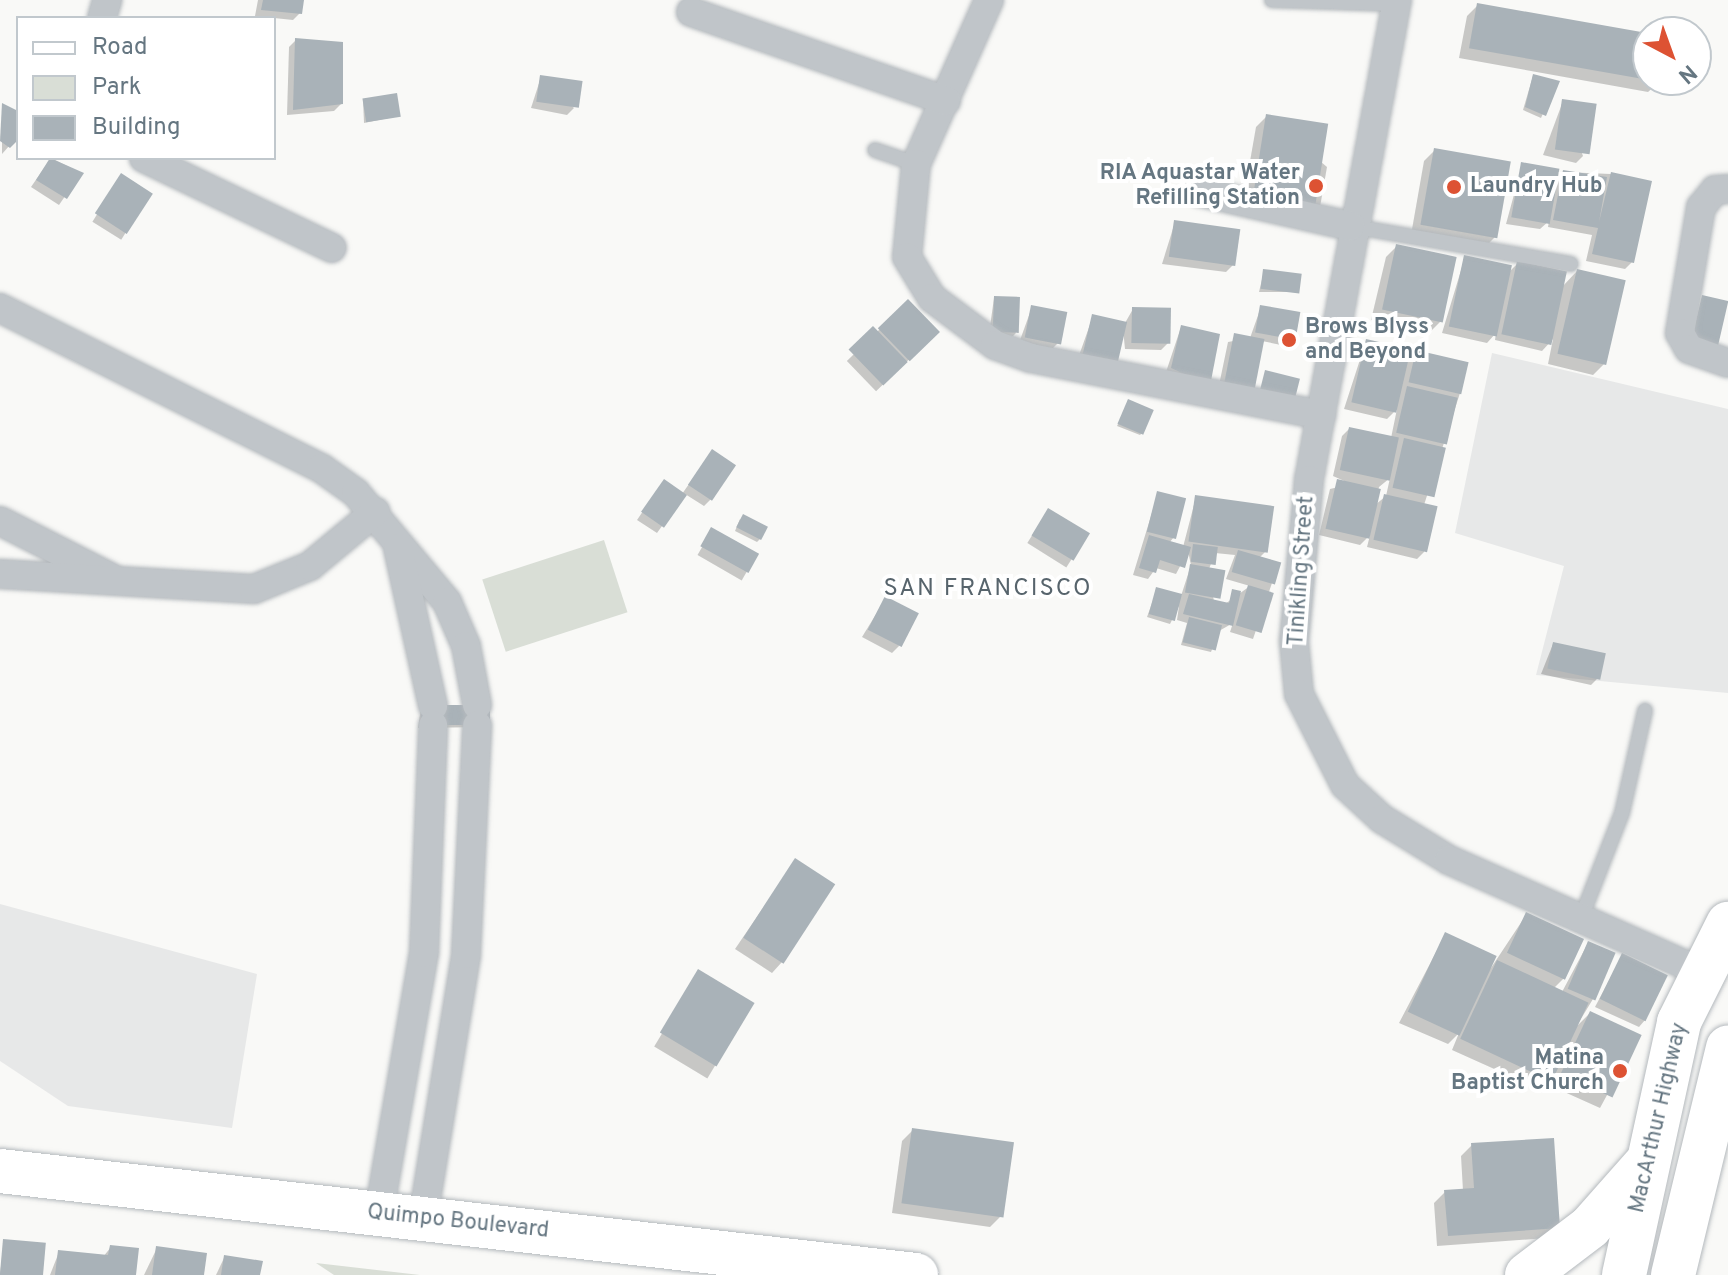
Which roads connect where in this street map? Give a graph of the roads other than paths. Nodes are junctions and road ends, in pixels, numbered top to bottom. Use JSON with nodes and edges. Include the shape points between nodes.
{"nodes":[{"id":1,"x":989,"y":0,"type":"edge"},
{"id":2,"x":1272,"y":0,"type":"edge"},
{"id":3,"x":1397,"y":2,"type":"edge"},
{"id":4,"x":691,"y":12,"type":"dead end"},
{"id":5,"x":946,"y":101,"type":"junction"},
{"id":6,"x":875,"y":150,"type":"dead end"},
{"id":7,"x":148,"y":160,"type":"edge"},
{"id":8,"x":916,"y":164,"type":"junction"},
{"id":9,"x":1728,"y":189,"type":"edge"},
{"id":10,"x":1200,"y":192,"type":"dead end"},
{"id":11,"x":1350,"y":226,"type":"junction"},
{"id":12,"x":332,"y":248,"type":"dead end"},
{"id":13,"x":1571,"y":264,"type":"dead end"},
{"id":14,"x":0,"y":308,"type":"edge"},
{"id":15,"x":1728,"y":363,"type":"edge"},
{"id":16,"x":1321,"y":415,"type":"junction"},
{"id":17,"x":375,"y":512,"type":"junction"},
{"id":18,"x":0,"y":521,"type":"edge"},
{"id":19,"x":394,"y":536,"type":"junction"},
{"id":20,"x":0,"y":574,"type":"edge"},
{"id":21,"x":129,"y":587,"type":"junction"},
{"id":22,"x":1645,"y":711,"type":"dead end"},
{"id":23,"x":476,"y":771,"type":"junction"},
{"id":24,"x":434,"y":772,"type":"junction"},
{"id":25,"x":1581,"y":918,"type":"junction"},
{"id":26,"x":1728,"y":924,"type":"edge"},
{"id":27,"x":1699,"y":971,"type":"junction"},
{"id":28,"x":1728,"y":1048,"type":"edge"},
{"id":29,"x":1646,"y":1164,"type":"junction"},
{"id":30,"x":0,"y":1171,"type":"edge"},
{"id":31,"x":379,"y":1213,"type":"junction"},
{"id":32,"x":423,"y":1218,"type":"junction"},
{"id":33,"x":916,"y":1275,"type":"edge"},
{"id":34,"x":1527,"y":1275,"type":"edge"},
{"id":35,"x":1624,"y":1275,"type":"edge"},
{"id":36,"x":1673,"y":1275,"type":"edge"}],
"edges":[{"from":1,"to":5,"type":"street"},
{"from":2,"to":3,"type":"lane"},
{"from":3,"to":11,"type":"street","name":"Tinikling Street"},
{"from":4,"to":5,"type":"street"},
{"from":5,"to":8,"type":"street"},
{"from":6,"to":8,"type":"lane"},
{"from":7,"to":12,"type":"street"},
{"from":8,"to":16,"type":"street","via":[[907,257],[932,298],[965,326],[1031,358]]},
{"from":9,"to":15,"type":"street","via":[[1715,190],[1701,207],[1680,333],[1689,349]]},
{"from":10,"to":11,"type":"street"},
{"from":11,"to":13,"type":"lane"},
{"from":11,"to":16,"type":"street","name":"Tinikling Street"},
{"from":14,"to":17,"type":"street","via":[[321,468]]},
{"from":16,"to":25,"type":"street","name":"Tinikling Street","via":[[1294,641],[1299,694],[1319,742],[1345,785],[1382,819],[1449,860]]},
{"from":17,"to":19,"type":"street"},
{"from":17,"to":21,"type":"street","via":[[286,580],[222,591]]},
{"from":18,"to":21,"type":"street"},
{"from":19,"to":23,"type":"street","via":[[458,623],[477,715]]},
{"from":19,"to":24,"type":"street","via":[[424,638]]},
{"from":20,"to":21,"type":"street"},
{"from":22,"to":25,"type":"lane","via":[[1622,813]]},
{"from":23,"to":24,"type":"street"},
{"from":23,"to":32,"type":"street","via":[[458,1031]]},
{"from":24,"to":31,"type":"street","via":[[424,953]]},
{"from":25,"to":27,"type":"street","name":"Tinikling Street"},
{"from":26,"to":27,"type":"main road","name":"MacArthur Highway"},
{"from":27,"to":29,"type":"main road","name":"MacArthur Highway"},
{"from":28,"to":36,"type":"main road","name":"MacArthur Highway"},
{"from":29,"to":34,"type":"main road","via":[[1590,1227]]},
{"from":29,"to":35,"type":"main road","name":"MacArthur Highway"},
{"from":30,"to":31,"type":"main road","name":"Quimpo Boulevard"},
{"from":31,"to":32,"type":"main road","name":"Quimpo Boulevard"},
{"from":32,"to":33,"type":"main road","name":"Quimpo Boulevard"}]}
